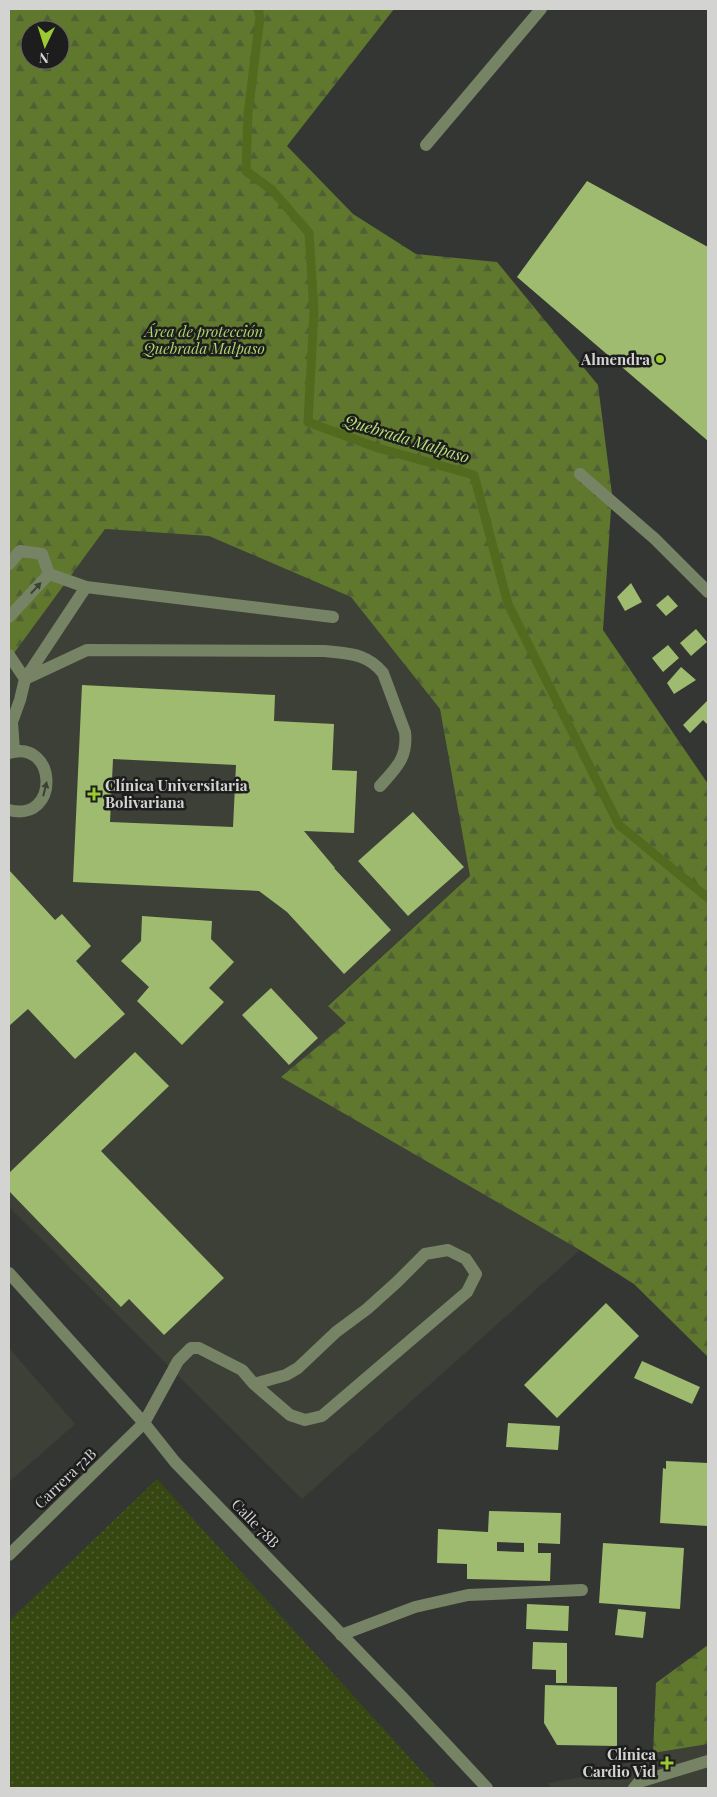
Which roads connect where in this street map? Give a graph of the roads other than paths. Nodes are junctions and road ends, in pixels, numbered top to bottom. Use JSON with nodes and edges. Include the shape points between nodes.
{"nodes":[{"id":1,"x":541,"y":9,"type":"edge"},
{"id":2,"x":426,"y":145,"type":"dead end"},
{"id":3,"x":580,"y":474,"type":"dead end"},
{"id":4,"x":9,"y":564,"type":"edge"},
{"id":5,"x":49,"y":574,"type":"junction"},
{"id":6,"x":86,"y":587,"type":"junction"},
{"id":7,"x":708,"y":592,"type":"edge"},
{"id":8,"x":9,"y":617,"type":"edge"},
{"id":9,"x":333,"y":617,"type":"dead end"},
{"id":10,"x":9,"y":655,"type":"edge"},
{"id":11,"x":25,"y":679,"type":"junction"},
{"id":12,"x":11,"y":724,"type":"edge"},
{"id":13,"x":11,"y":752,"type":"edge"},
{"id":14,"x":380,"y":786,"type":"dead end"},
{"id":15,"x":9,"y":810,"type":"edge"},
{"id":16,"x":9,"y":1273,"type":"edge"},
{"id":17,"x":254,"y":1384,"type":"junction"},
{"id":18,"x":144,"y":1423,"type":"junction"},
{"id":19,"x":9,"y":1555,"type":"edge"},
{"id":20,"x":582,"y":1590,"type":"dead end"},
{"id":21,"x":341,"y":1635,"type":"junction"},
{"id":22,"x":708,"y":1761,"type":"edge"},
{"id":23,"x":487,"y":1788,"type":"edge"},
{"id":24,"x":634,"y":1788,"type":"edge"}],
"edges":[{"from":1,"to":2,"type":"street"},
{"from":3,"to":7,"type":"street","via":[[654,538]]},
{"from":4,"to":5,"type":"street","via":[[20,551],[42,554]]},
{"from":5,"to":6,"type":"street"},
{"from":8,"to":5,"type":"street","one_way":true},
{"from":6,"to":9,"type":"street"},
{"from":6,"to":11,"type":"street"},
{"from":10,"to":11,"type":"street"},
{"from":11,"to":12,"type":"street"},
{"from":11,"to":14,"type":"street","via":[[87,650],[325,651],[358,655],[368,659],[383,673],[405,732],[402,760]]},
{"from":12,"to":13,"type":"street"},
{"from":15,"to":13,"type":"street","one_way":true,"via":[[16,812],[37,805],[48,786],[43,764],[25,752]]},
{"from":16,"to":18,"type":"street","name":"Calle 78B"},
{"from":17,"to":17,"type":"street","via":[[298,1368],[425,1254],[448,1250],[466,1259],[476,1274],[467,1292],[322,1416],[305,1420],[290,1415]]},
{"from":17,"to":18,"type":"street","name":"Carrera 72B","via":[[242,1370],[200,1348],[191,1348],[178,1361]]},
{"from":18,"to":19,"type":"street","name":"Carrera 72B"},
{"from":18,"to":21,"type":"street","name":"Calle 78B","via":[[175,1462]]},
{"from":20,"to":21,"type":"street","via":[[468,1595],[415,1607]]},
{"from":21,"to":23,"type":"street","name":"Calle 78B"},
{"from":22,"to":24,"type":"street","via":[[640,1782]]}]}
